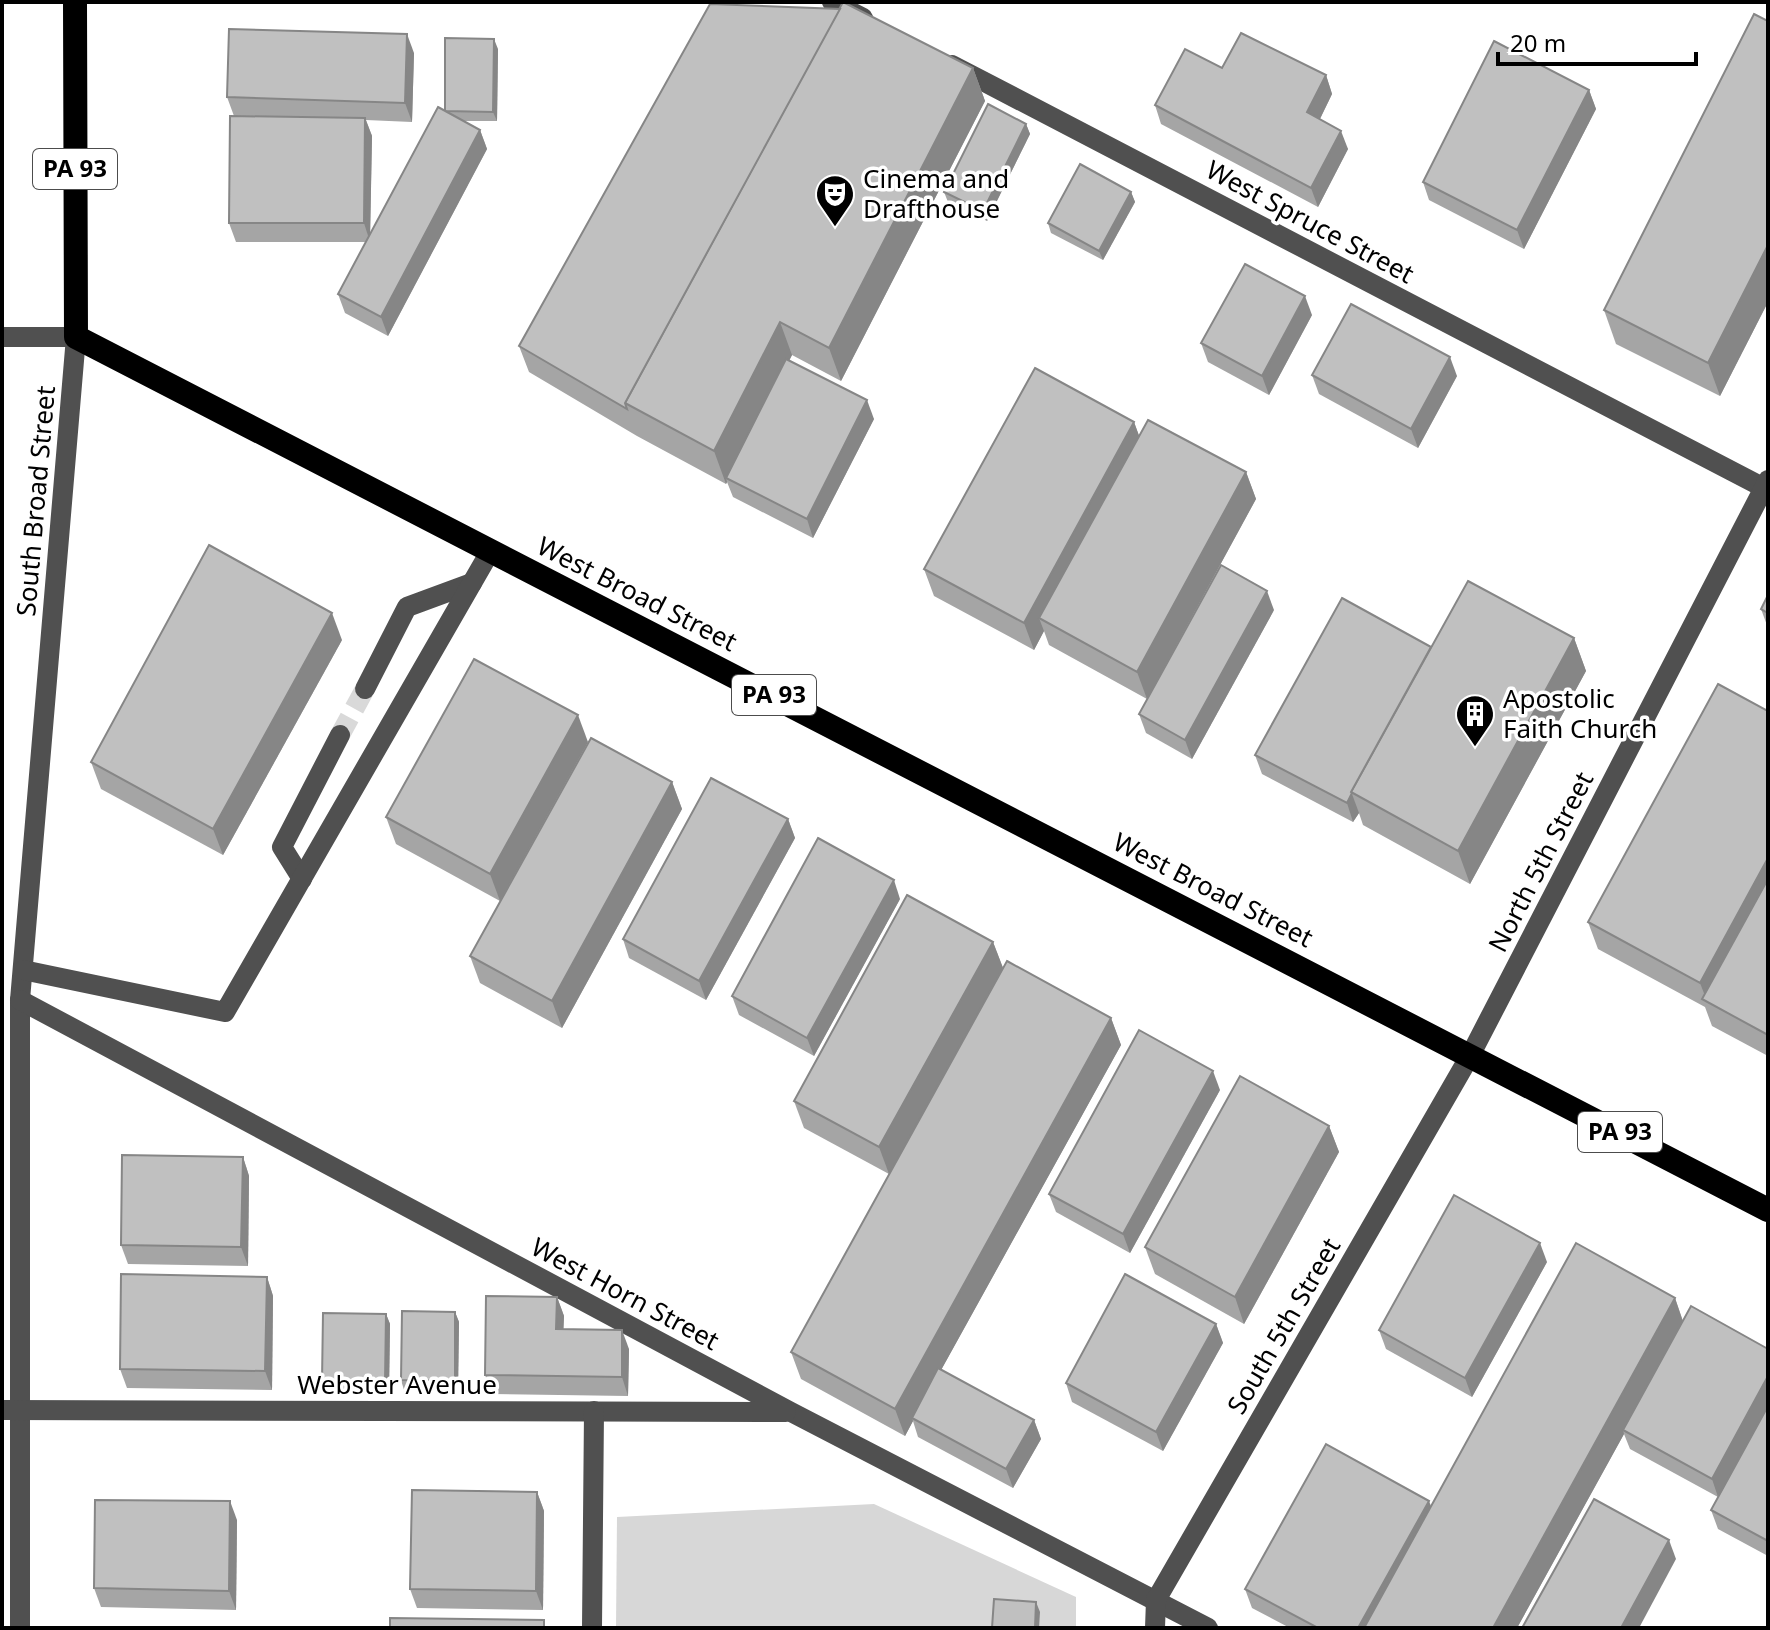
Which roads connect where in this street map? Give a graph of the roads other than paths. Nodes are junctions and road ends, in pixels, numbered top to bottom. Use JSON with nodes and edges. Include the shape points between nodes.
{"nodes":[{"id":1,"x":75,"y":2,"type":"edge"},
{"id":2,"x":832,"y":2,"type":"edge"},
{"id":3,"x":888,"y":31,"type":"edge"},
{"id":4,"x":931,"y":54,"type":"edge"},
{"id":5,"x":2,"y":337,"type":"edge"},
{"id":6,"x":76,"y":337,"type":"junction"},
{"id":7,"x":1767,"y":486,"type":"edge"},
{"id":8,"x":491,"y":550,"type":"junction"},
{"id":9,"x":472,"y":583,"type":"junction"},
{"id":10,"x":365,"y":689,"type":"tunnel mouth"},
{"id":11,"x":340,"y":735,"type":"tunnel mouth"},
{"id":12,"x":302,"y":879,"type":"junction"},
{"id":13,"x":23,"y":970,"type":"junction"},
{"id":14,"x":20,"y":1000,"type":"junction"},
{"id":15,"x":1471,"y":1054,"type":"junction"},
{"id":16,"x":1768,"y":1210,"type":"edge"},
{"id":17,"x":11,"y":1410,"type":"edge"},
{"id":18,"x":594,"y":1411,"type":"junction"},
{"id":19,"x":791,"y":1412,"type":"junction"},
{"id":20,"x":1156,"y":1600,"type":"junction"},
{"id":21,"x":20,"y":1628,"type":"edge"},
{"id":22,"x":592,"y":1628,"type":"edge"},
{"id":23,"x":1155,"y":1628,"type":"edge"},
{"id":24,"x":1208,"y":1628,"type":"edge"}],
"edges":[{"from":1,"to":6,"type":"highway","number":"PA 93"},
{"from":2,"to":3,"type":"street"},
{"from":4,"to":7,"type":"street","name":"West Spruce Street"},
{"from":5,"to":6,"type":"street"},
{"from":6,"to":8,"type":"highway","name":"West Broad Street","number":"PA 93"},
{"from":6,"to":13,"type":"street","name":"South Broad Street"},
{"from":7,"to":15,"type":"street","name":"North 5th Street"},
{"from":8,"to":9,"type":"street"},
{"from":8,"to":15,"type":"highway","name":"West Broad Street","number":"PA 93"},
{"from":9,"to":10,"type":"street","via":[[407,607]]},
{"from":9,"to":12,"type":"street"},
{"from":11,"to":12,"type":"street","via":[[282,847]]},
{"from":12,"to":13,"type":"street","via":[[225,1012]]},
{"from":13,"to":14,"type":"street","name":"South Broad Street"},
{"from":14,"to":17,"type":"street","name":"South Broad Street"},
{"from":14,"to":19,"type":"street","name":"West Horn Street"},
{"from":15,"to":16,"type":"highway","number":"PA 93"},
{"from":15,"to":20,"type":"street","name":"South 5th Street"},
{"from":17,"to":18,"type":"street","name":"Webster Avenue"},
{"from":17,"to":21,"type":"street","name":"South Broad Street"},
{"from":18,"to":19,"type":"street","name":"Webster Avenue"},
{"from":18,"to":22,"type":"street"},
{"from":19,"to":20,"type":"street","name":"West Horn Street"},
{"from":20,"to":23,"type":"street","name":"South 5th Street"},
{"from":20,"to":24,"type":"street","name":"West Horn Street"}]}
